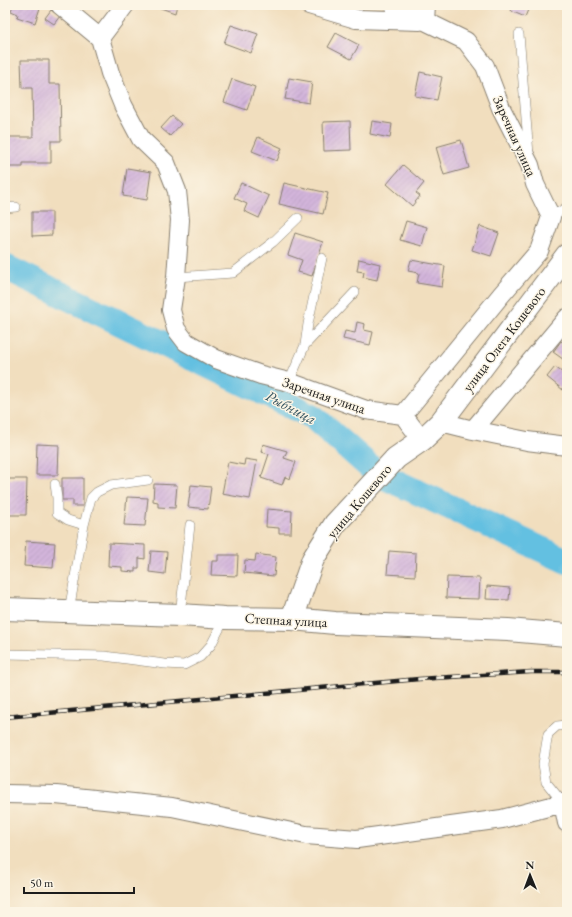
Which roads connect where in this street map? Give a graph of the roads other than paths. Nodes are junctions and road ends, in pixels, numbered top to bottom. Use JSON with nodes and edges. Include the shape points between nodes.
{"nodes":[{"id":1,"x":60,"y":5,"type":"edge"},
{"id":2,"x":125,"y":5,"type":"edge"},
{"id":3,"x":309,"y":5,"type":"edge"},
{"id":4,"x":394,"y":5,"type":"edge"},
{"id":5,"x":425,"y":13,"type":"edge"},
{"id":6,"x":519,"y":34,"type":"dead end"},
{"id":7,"x":100,"y":38,"type":"junction"},
{"id":8,"x":530,"y":165,"type":"junction"},
{"id":9,"x":16,"y":207,"type":"dead end"},
{"id":10,"x":567,"y":207,"type":"edge"},
{"id":11,"x":5,"y":208,"type":"edge"},
{"id":12,"x":551,"y":217,"type":"junction"},
{"id":13,"x":298,"y":218,"type":"dead end"},
{"id":14,"x":567,"y":255,"type":"edge"},
{"id":15,"x":322,"y":258,"type":"dead end"},
{"id":16,"x":176,"y":277,"type":"junction"},
{"id":17,"x":355,"y":292,"type":"dead end"},
{"id":18,"x":567,"y":318,"type":"edge"},
{"id":19,"x":305,"y":345,"type":"junction"},
{"id":20,"x":289,"y":382,"type":"junction"},
{"id":21,"x":403,"y":416,"type":"junction"},
{"id":22,"x":441,"y":422,"type":"junction"},
{"id":23,"x":473,"y":430,"type":"junction"},
{"id":24,"x":422,"y":440,"type":"junction"},
{"id":25,"x":567,"y":446,"type":"edge"},
{"id":26,"x":148,"y":480,"type":"dead end"},
{"id":27,"x":55,"y":484,"type":"dead end"},
{"id":28,"x":84,"y":525,"type":"junction"},
{"id":29,"x":190,"y":525,"type":"dead end"},
{"id":30,"x":5,"y":609,"type":"edge"},
{"id":31,"x":69,"y":611,"type":"junction"},
{"id":32,"x":180,"y":615,"type":"junction"},
{"id":33,"x":225,"y":618,"type":"junction"},
{"id":34,"x":292,"y":619,"type":"junction"},
{"id":35,"x":567,"y":635,"type":"edge"},
{"id":36,"x":5,"y":654,"type":"edge"},
{"id":37,"x":567,"y":725,"type":"edge"},
{"id":38,"x":5,"y":794,"type":"edge"},
{"id":39,"x":565,"y":802,"type":"edge"},
{"id":40,"x":567,"y":823,"type":"edge"}],
"edges":[{"from":1,"to":7,"type":"street"},
{"from":2,"to":7,"type":"street"},
{"from":3,"to":5,"type":"street","name":"Заречная улица","via":[[356,19]]},
{"from":4,"to":5,"type":"street"},
{"from":5,"to":8,"type":"street","name":"Заречная улица","via":[[466,41],[485,66],[501,108]]},
{"from":6,"to":8,"type":"lane"},
{"from":7,"to":16,"type":"street","name":"Заречная улица","via":[[110,74],[123,105],[141,139],[166,163],[177,191],[180,220]]},
{"from":8,"to":12,"type":"street","name":"Заречная улица"},
{"from":9,"to":11,"type":"lane"},
{"from":10,"to":12,"type":"lane"},
{"from":12,"to":21,"type":"street","via":[[539,251]]},
{"from":13,"to":16,"type":"lane","via":[[273,242],[232,274]]},
{"from":14,"to":22,"type":"main road","name":"улица Олега Кошевого"},
{"from":15,"to":19,"type":"lane"},
{"from":16,"to":20,"type":"street","name":"Заречная улица","via":[[171,310],[176,329],[186,342],[216,359]]},
{"from":17,"to":19,"type":"lane"},
{"from":18,"to":23,"type":"street"},
{"from":19,"to":20,"type":"lane"},
{"from":20,"to":21,"type":"street","name":"Заречная улица","via":[[366,410]]},
{"from":21,"to":24,"type":"street"},
{"from":22,"to":23,"type":"street"},
{"from":22,"to":24,"type":"main road","name":"улица Кошевого"},
{"from":23,"to":25,"type":"street"},
{"from":24,"to":34,"type":"main road","name":"улица Кошевого","via":[[396,458],[335,524],[313,559]]},
{"from":26,"to":28,"type":"lane","via":[[111,485],[97,492],[91,498]]},
{"from":27,"to":28,"type":"lane","via":[[57,513]]},
{"from":28,"to":31,"type":"lane"},
{"from":29,"to":32,"type":"lane"},
{"from":30,"to":31,"type":"main road","name":"Степная улица"},
{"from":31,"to":32,"type":"main road","name":"Степная улица"},
{"from":32,"to":33,"type":"main road","name":"Степная улица"},
{"from":33,"to":34,"type":"main road","name":"Степная улица"},
{"from":33,"to":36,"type":"lane","via":[[211,645],[200,657],[184,665],[104,656]]},
{"from":34,"to":35,"type":"main road","name":"Степная улица"},
{"from":37,"to":39,"type":"lane","via":[[557,726],[548,734],[543,764],[546,782]]},
{"from":38,"to":39,"type":"street","via":[[56,795],[172,807],[306,835],[357,839],[502,819]]},
{"from":39,"to":40,"type":"street"}]}
